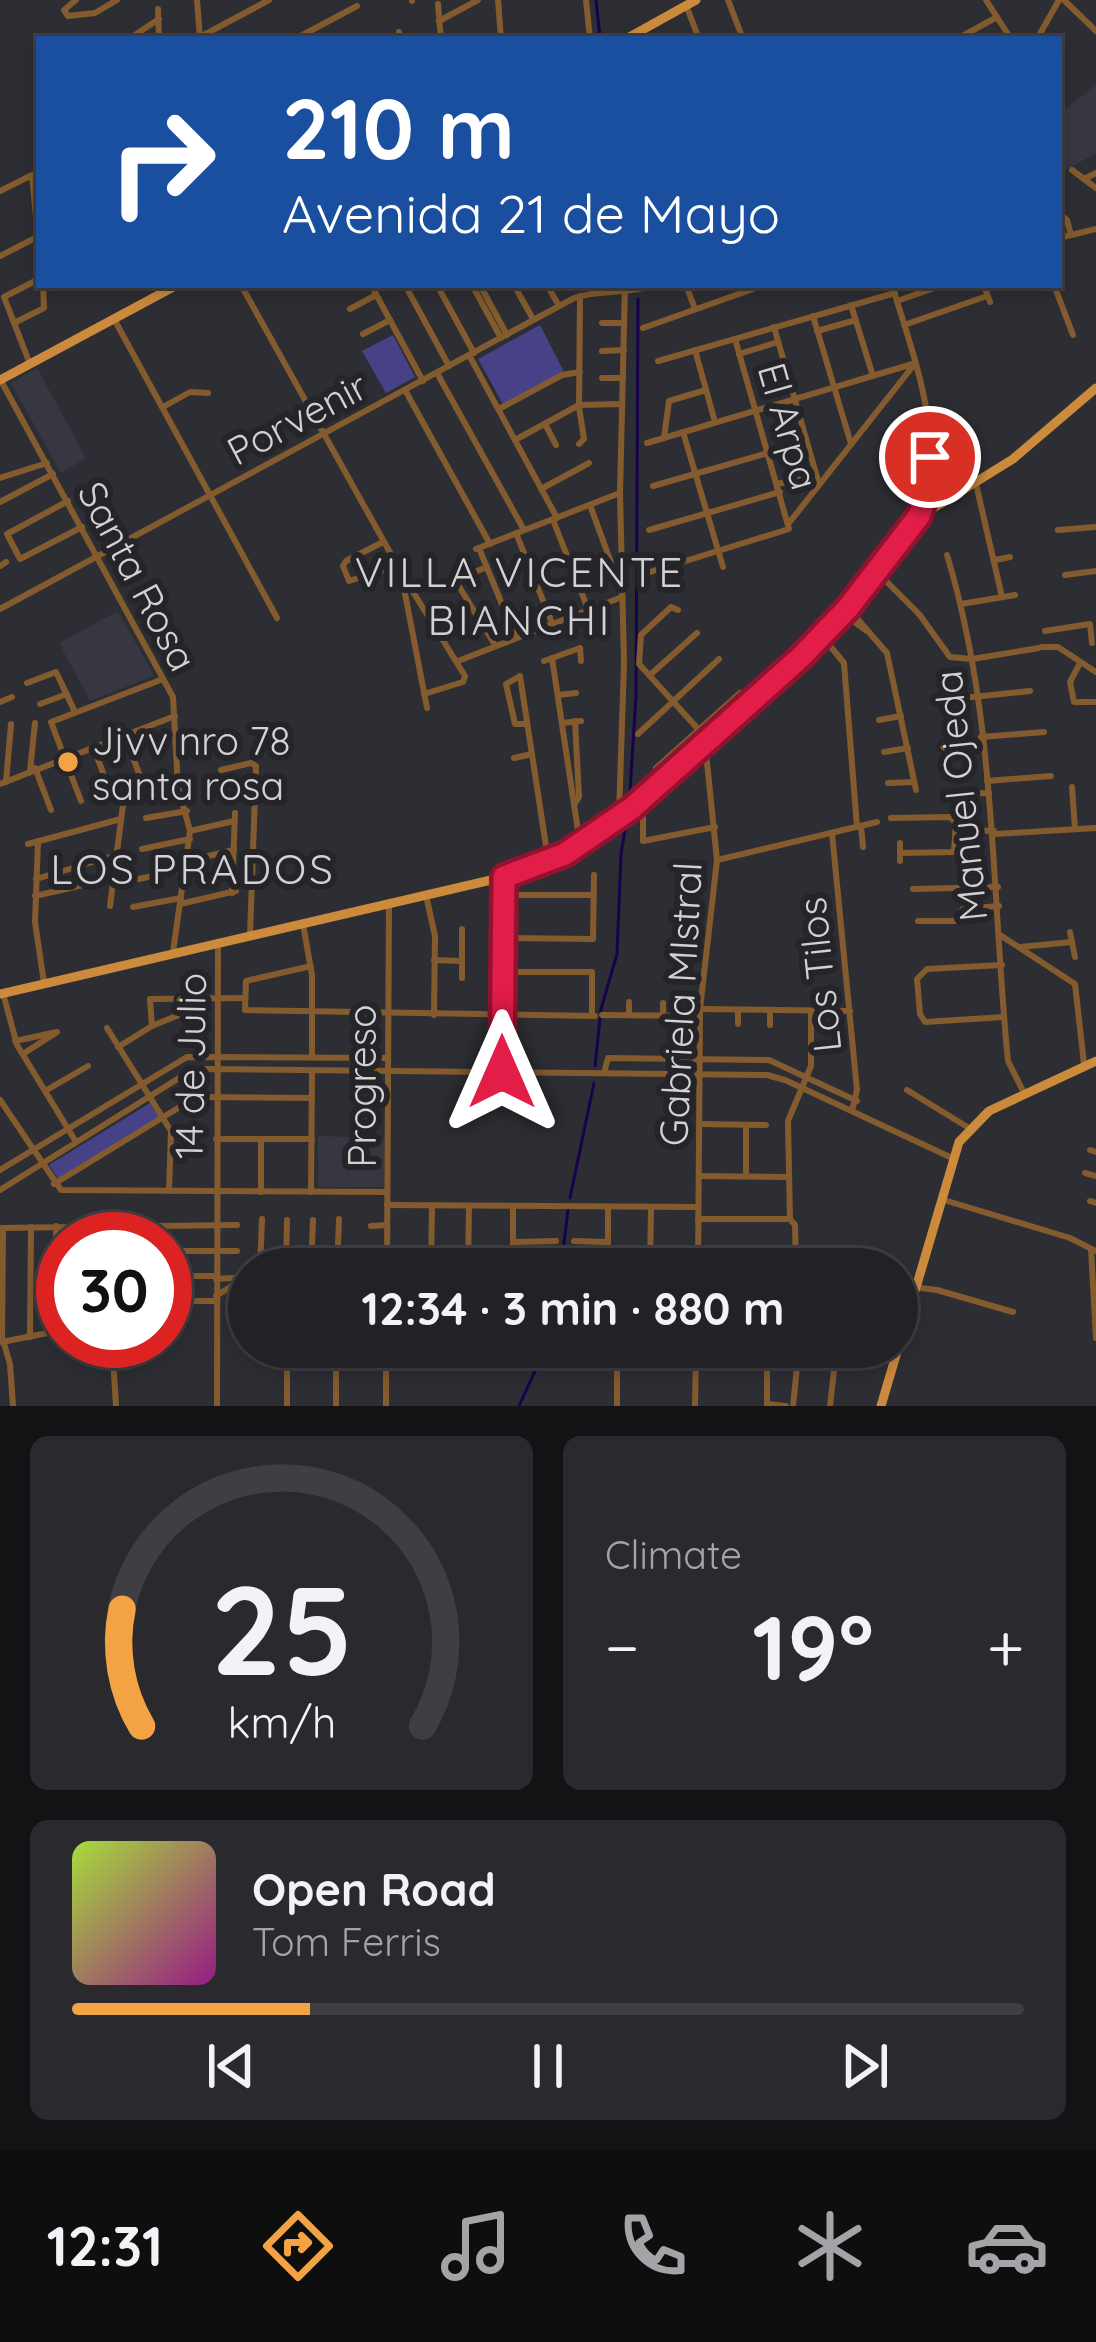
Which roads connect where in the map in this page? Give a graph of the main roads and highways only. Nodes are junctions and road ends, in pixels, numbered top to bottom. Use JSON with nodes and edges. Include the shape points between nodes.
{"nodes":[{"id":1,"x":691,"y":3,"type":"edge"},
{"id":2,"x":631,"y":36,"type":"edge"},
{"id":3,"x":172,"y":288,"type":"edge"},
{"id":4,"x":0,"y":380,"type":"edge"},
{"id":5,"x":1096,"y":388,"type":"edge"},
{"id":6,"x":1,"y":993,"type":"edge"},
{"id":7,"x":1090,"y":1063,"type":"edge"},
{"id":8,"x":880,"y":1406,"type":"edge"}],
"edges":[{"from":1,"to":2,"type":"main road"},
{"from":3,"to":4,"type":"main road"},
{"from":5,"to":6,"type":"main road","via":[[1030,447],[919,516],[822,636],[643,800],[580,845],[504,877]]},
{"from":7,"to":8,"type":"main road","via":[[969,1128],[952,1158]]}]}
